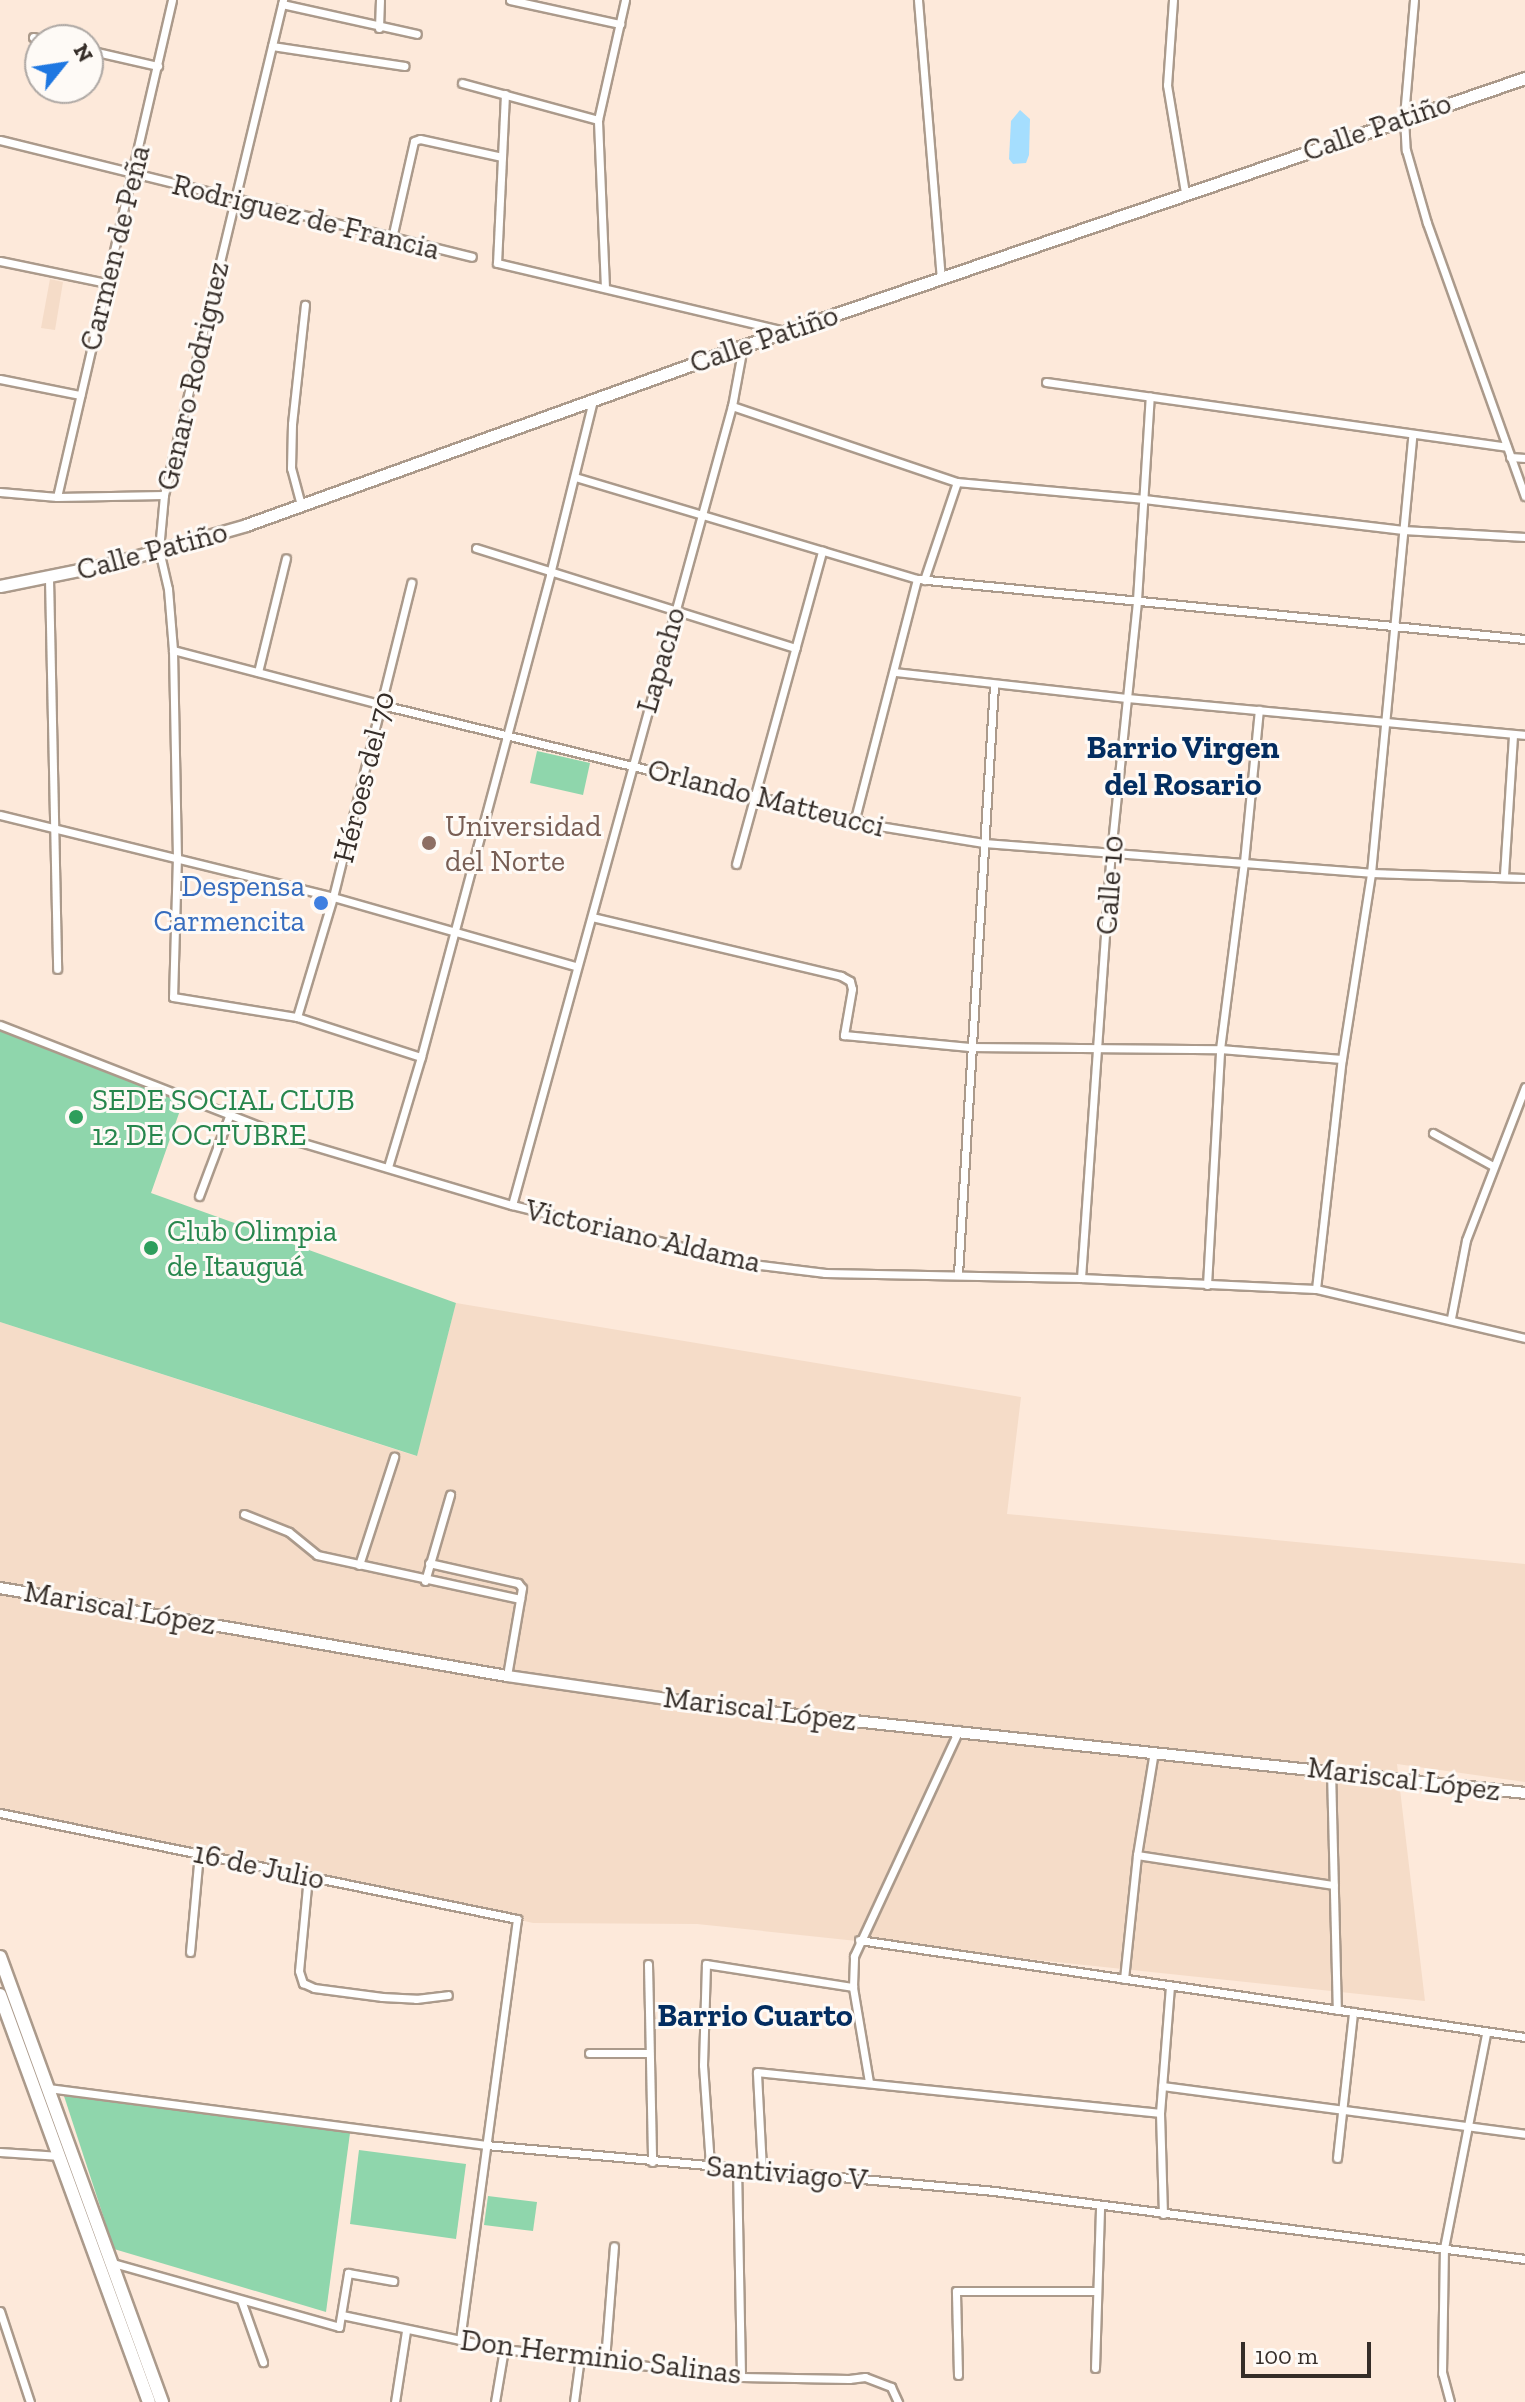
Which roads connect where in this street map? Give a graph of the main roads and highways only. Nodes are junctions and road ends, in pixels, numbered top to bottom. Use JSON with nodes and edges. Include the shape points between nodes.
{"nodes":[{"id":1,"x":1525,"y":78,"type":"edge"},
{"id":2,"x":0,"y":586,"type":"edge"},
{"id":3,"x":0,"y":1957,"type":"edge"},
{"id":4,"x":0,"y":1995,"type":"edge"},
{"id":5,"x":149,"y":2402,"type":"edge"},
{"id":6,"x":162,"y":2402,"type":"edge"}],
"edges":[{"from":1,"to":2,"type":"main road","name":"Calle Patiño","via":[[743,346],[246,525],[49,578]]},
{"from":3,"to":6,"type":"highway"},
{"from":4,"to":5,"type":"highway"}]}
